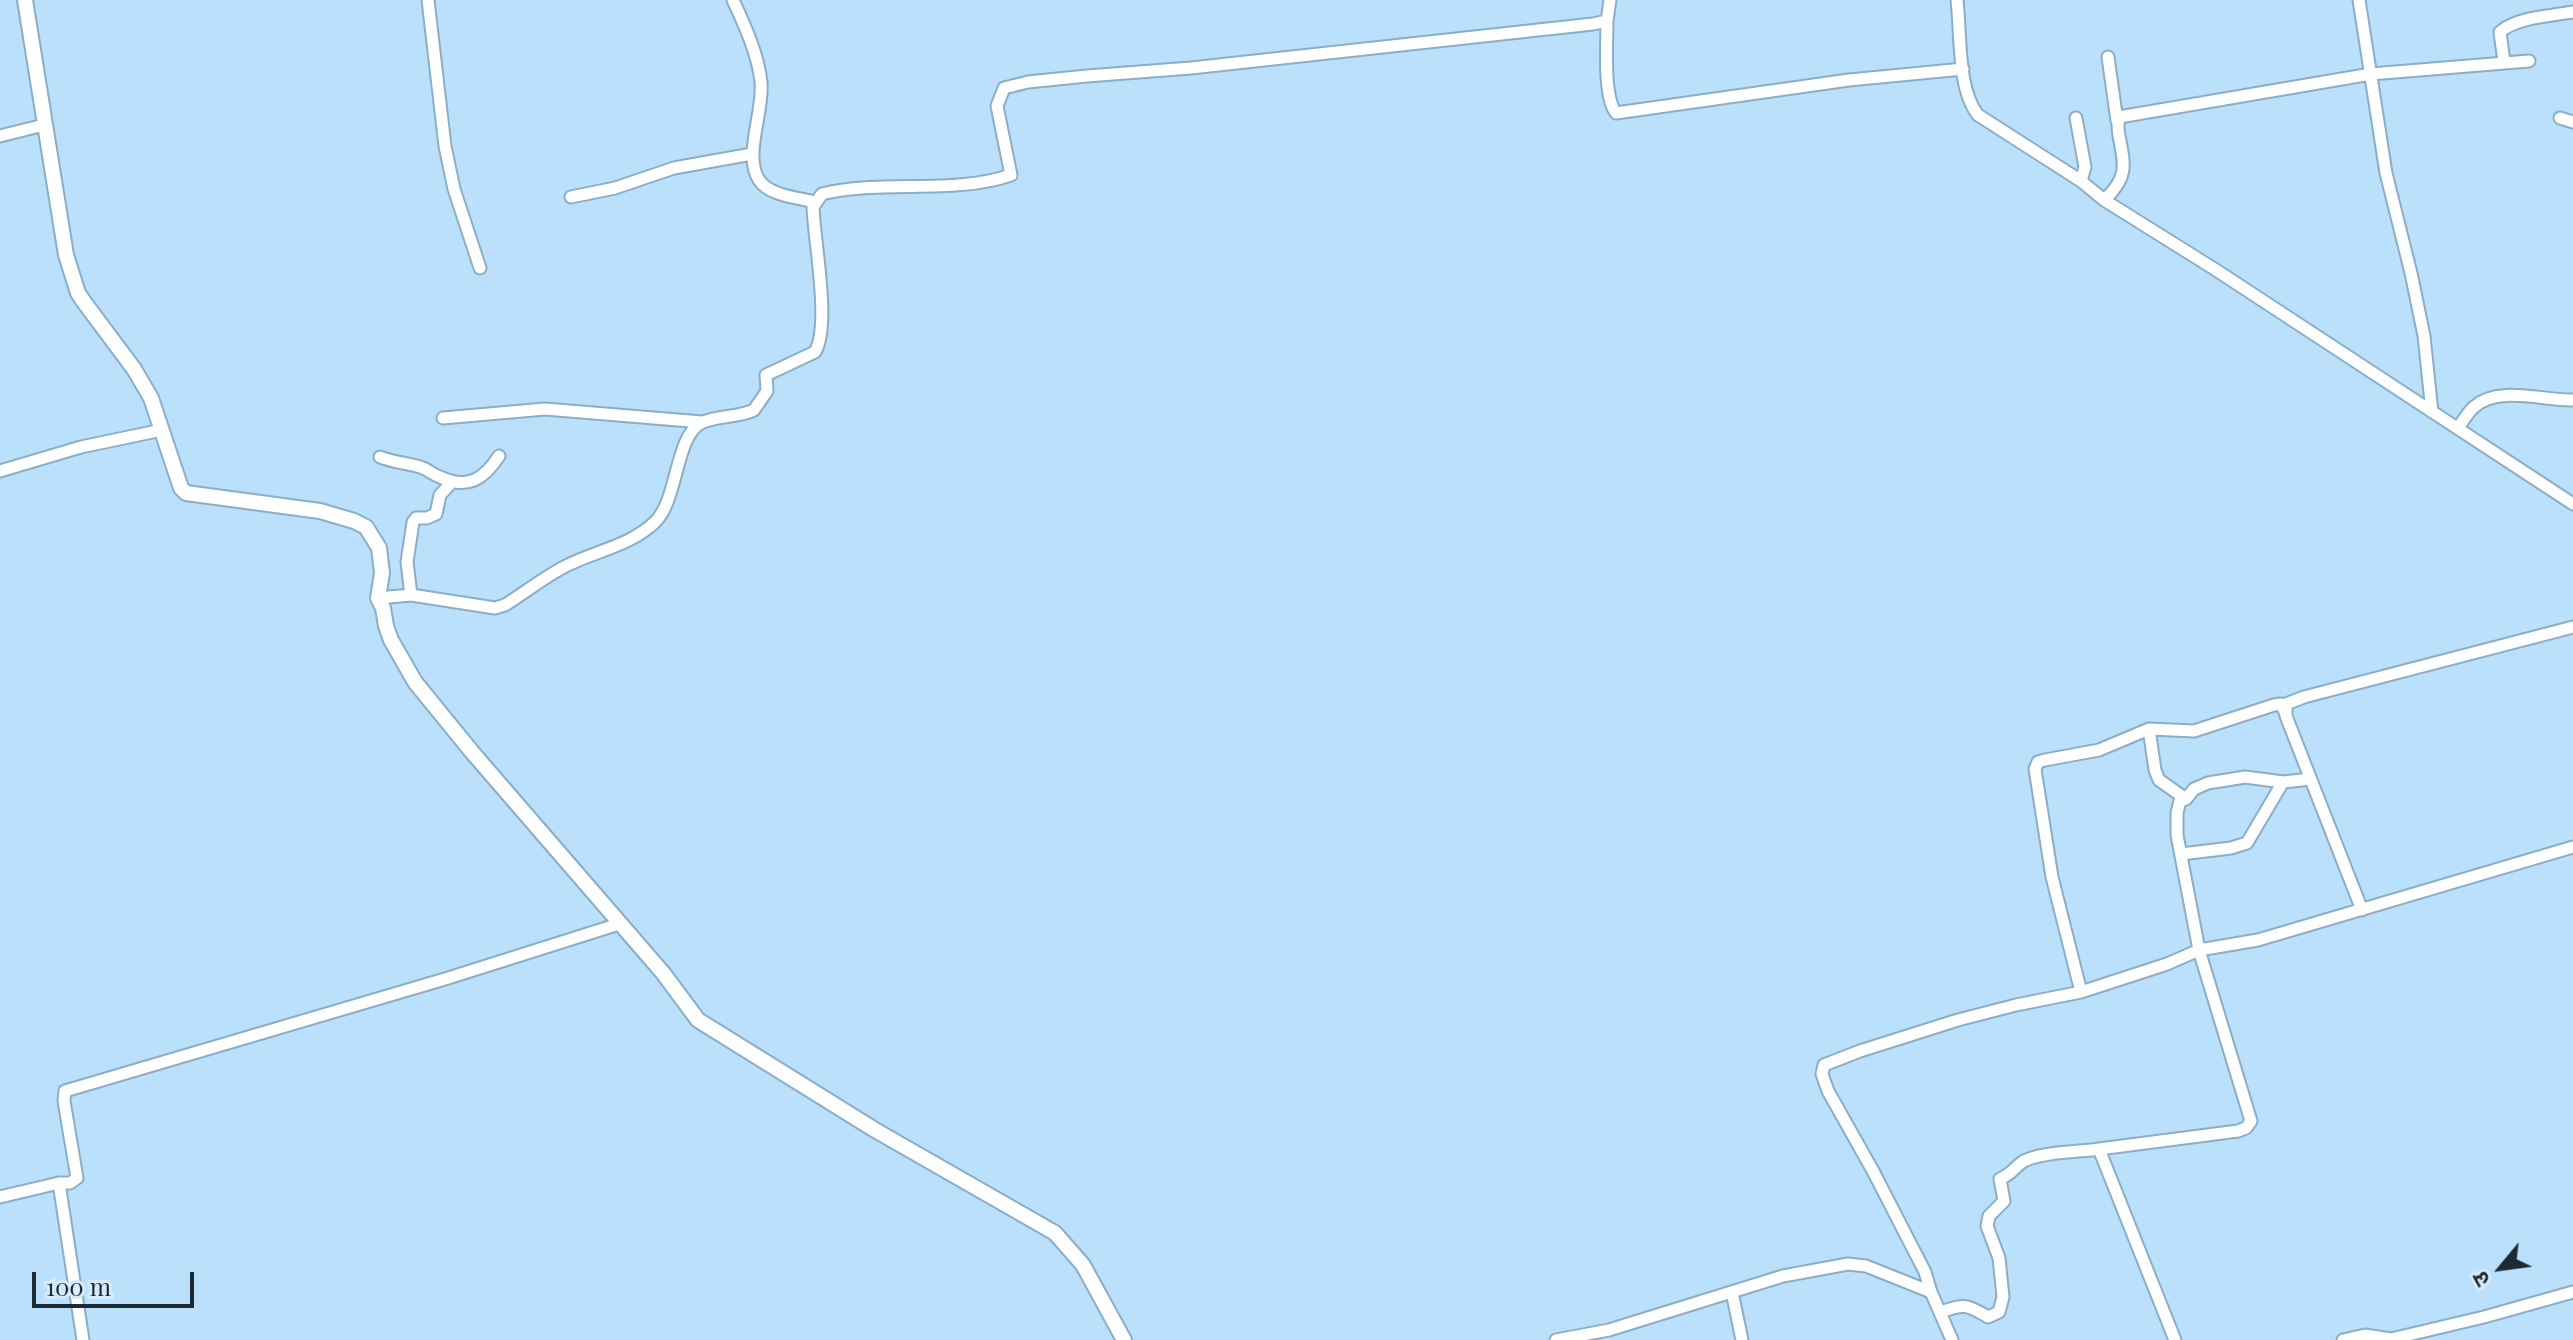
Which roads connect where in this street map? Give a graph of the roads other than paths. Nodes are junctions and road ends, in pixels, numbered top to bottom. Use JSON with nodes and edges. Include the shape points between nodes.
{"nodes":[{"id":1,"x":25,"y":0,"type":"edge"},
{"id":2,"x":428,"y":0,"type":"edge"},
{"id":3,"x":733,"y":0,"type":"edge"},
{"id":4,"x":1610,"y":0,"type":"edge"},
{"id":5,"x":1957,"y":0,"type":"edge"},
{"id":6,"x":2359,"y":0,"type":"edge"},
{"id":7,"x":2573,"y":12,"type":"edge"},
{"id":8,"x":1607,"y":21,"type":"junction"},
{"id":9,"x":2108,"y":57,"type":"dead end"},
{"id":10,"x":2529,"y":61,"type":"dead end"},
{"id":11,"x":2504,"y":62,"type":"junction"},
{"id":12,"x":1963,"y":69,"type":"junction"},
{"id":13,"x":2371,"y":74,"type":"junction"},
{"id":14,"x":2076,"y":118,"type":"dead end"},
{"id":15,"x":2560,"y":118,"type":"dead end"},
{"id":16,"x":2117,"y":121,"type":"junction"},
{"id":17,"x":2573,"y":122,"type":"edge"},
{"id":18,"x":44,"y":125,"type":"junction"},
{"id":19,"x":0,"y":136,"type":"edge"},
{"id":20,"x":752,"y":154,"type":"junction"},
{"id":21,"x":2081,"y":181,"type":"junction"},
{"id":22,"x":571,"y":197,"type":"dead end"},
{"id":23,"x":2104,"y":200,"type":"junction"},
{"id":24,"x":816,"y":202,"type":"junction"},
{"id":25,"x":480,"y":268,"type":"dead end"},
{"id":26,"x":2573,"y":400,"type":"edge"},
{"id":27,"x":2432,"y":412,"type":"junction"},
{"id":28,"x":443,"y":418,"type":"dead end"},
{"id":29,"x":703,"y":422,"type":"junction"},
{"id":30,"x":2458,"y":428,"type":"junction"},
{"id":31,"x":162,"y":430,"type":"junction"},
{"id":32,"x":499,"y":456,"type":"dead end"},
{"id":33,"x":380,"y":457,"type":"dead end"},
{"id":34,"x":0,"y":471,"type":"edge"},
{"id":35,"x":452,"y":482,"type":"junction"},
{"id":36,"x":2573,"y":504,"type":"edge"},
{"id":37,"x":411,"y":595,"type":"junction"},
{"id":38,"x":378,"y":598,"type":"junction"},
{"id":39,"x":2573,"y":627,"type":"edge"},
{"id":40,"x":2285,"y":712,"type":"junction"},
{"id":41,"x":2149,"y":729,"type":"junction"},
{"id":42,"x":2311,"y":779,"type":"junction"},
{"id":43,"x":2283,"y":782,"type":"junction"},
{"id":44,"x":2186,"y":799,"type":"junction"},
{"id":45,"x":2573,"y":847,"type":"edge"},
{"id":46,"x":2181,"y":854,"type":"junction"},
{"id":47,"x":2362,"y":910,"type":"junction"},
{"id":48,"x":619,"y":924,"type":"junction"},
{"id":49,"x":2199,"y":950,"type":"junction"},
{"id":50,"x":2081,"y":992,"type":"junction"},
{"id":51,"x":2099,"y":1149,"type":"junction"},
{"id":52,"x":59,"y":1183,"type":"junction"},
{"id":53,"x":0,"y":1197,"type":"edge"},
{"id":54,"x":1928,"y":1282,"type":"junction"},
{"id":55,"x":1732,"y":1292,"type":"junction"},
{"id":56,"x":2573,"y":1292,"type":"edge"},
{"id":57,"x":1941,"y":1312,"type":"junction"},
{"id":58,"x":83,"y":1340,"type":"edge"},
{"id":59,"x":1124,"y":1340,"type":"edge"},
{"id":60,"x":1556,"y":1340,"type":"edge"},
{"id":61,"x":1742,"y":1340,"type":"edge"},
{"id":62,"x":1952,"y":1340,"type":"edge"},
{"id":63,"x":2175,"y":1340,"type":"edge"},
{"id":64,"x":2343,"y":1340,"type":"edge"}],
"edges":[{"from":1,"to":18,"type":"street"},
{"from":2,"to":25,"type":"street","via":[[445,146]]},
{"from":3,"to":20,"type":"street","via":[[761,80]]},
{"from":4,"to":8,"type":"street"},
{"from":5,"to":12,"type":"street"},
{"from":6,"to":13,"type":"street"},
{"from":7,"to":11,"type":"street","via":[[2504,28]]},
{"from":8,"to":12,"type":"street","via":[[1609,90],[1616,113]]},
{"from":8,"to":24,"type":"street","via":[[1008,87],[997,106],[1011,175],[853,188],[822,194]]},
{"from":9,"to":16,"type":"street"},
{"from":10,"to":11,"type":"street"},
{"from":11,"to":13,"type":"street"},
{"from":12,"to":21,"type":"street","via":[[1978,115]]},
{"from":13,"to":16,"type":"street","via":[[2126,115]]},
{"from":13,"to":27,"type":"street","via":[[2386,173],[2424,336]]},
{"from":14,"to":21,"type":"street","via":[[2085,167]]},
{"from":15,"to":17,"type":"street"},
{"from":16,"to":23,"type":"street","via":[[2123,175]]},
{"from":18,"to":19,"type":"street"},
{"from":18,"to":31,"type":"street","via":[[66,255],[78,293],[134,369]]},
{"from":20,"to":22,"type":"street","via":[[674,168]]},
{"from":20,"to":24,"type":"street","via":[[759,181],[766,187]]},
{"from":21,"to":23,"type":"street"},
{"from":23,"to":27,"type":"street"},
{"from":24,"to":29,"type":"street","via":[[813,224],[823,318],[818,347],[766,375],[767,391],[754,410]]},
{"from":26,"to":30,"type":"street","via":[[2517,395],[2486,399]]},
{"from":27,"to":30,"type":"street"},
{"from":28,"to":29,"type":"street","via":[[545,409]]},
{"from":29,"to":37,"type":"street","via":[[686,444],[667,504],[635,537],[562,568],[495,608]]},
{"from":30,"to":36,"type":"street"},
{"from":31,"to":34,"type":"street"},
{"from":31,"to":38,"type":"street","via":[[177,481],[186,493],[320,511],[366,527],[379,548]]},
{"from":32,"to":35,"type":"street","via":[[481,478]]},
{"from":33,"to":35,"type":"street","via":[[421,467]]},
{"from":35,"to":37,"type":"street","via":[[440,494],[436,514],[413,522],[407,562]]},
{"from":37,"to":38,"type":"street"},
{"from":38,"to":48,"type":"street","via":[[391,640],[415,682]]},
{"from":39,"to":40,"type":"street","via":[[2304,697],[2286,704]]},
{"from":40,"to":41,"type":"street","via":[[2281,704],[2194,731]]},
{"from":40,"to":42,"type":"street"},
{"from":41,"to":44,"type":"street","via":[[2159,780]]},
{"from":41,"to":50,"type":"street","via":[[2099,750],[2038,762],[2035,769],[2052,877]]},
{"from":42,"to":43,"type":"street"},
{"from":42,"to":47,"type":"street"},
{"from":43,"to":44,"type":"street","via":[[2245,777],[2208,783]]},
{"from":43,"to":46,"type":"street","via":[[2247,843]]},
{"from":44,"to":46,"type":"street","via":[[2177,813]]},
{"from":45,"to":47,"type":"street"},
{"from":46,"to":49,"type":"street"},
{"from":47,"to":49,"type":"street","via":[[2258,940]]},
{"from":48,"to":52,"type":"street","via":[[65,1091],[77,1178]]},
{"from":48,"to":59,"type":"street","via":[[698,1020],[1055,1233],[1083,1265]]},
{"from":49,"to":50,"type":"street"},
{"from":49,"to":51,"type":"street","via":[[2250,1125],[2238,1131]]},
{"from":50,"to":54,"type":"street","via":[[1958,1020],[1822,1068],[1828,1091]]},
{"from":51,"to":57,"type":"street","via":[[2036,1158],[2000,1179],[2004,1201],[1987,1226],[1999,1258],[1999,1312],[1988,1317],[1969,1305]]},
{"from":51,"to":63,"type":"street"},
{"from":52,"to":53,"type":"street"},
{"from":52,"to":58,"type":"street"},
{"from":54,"to":55,"type":"street","via":[[1848,1264]]},
{"from":54,"to":57,"type":"street"},
{"from":55,"to":60,"type":"street","via":[[1609,1330]]},
{"from":55,"to":61,"type":"street"},
{"from":56,"to":64,"type":"street","via":[[2391,1339],[2365,1335]]},
{"from":57,"to":62,"type":"street"}]}
